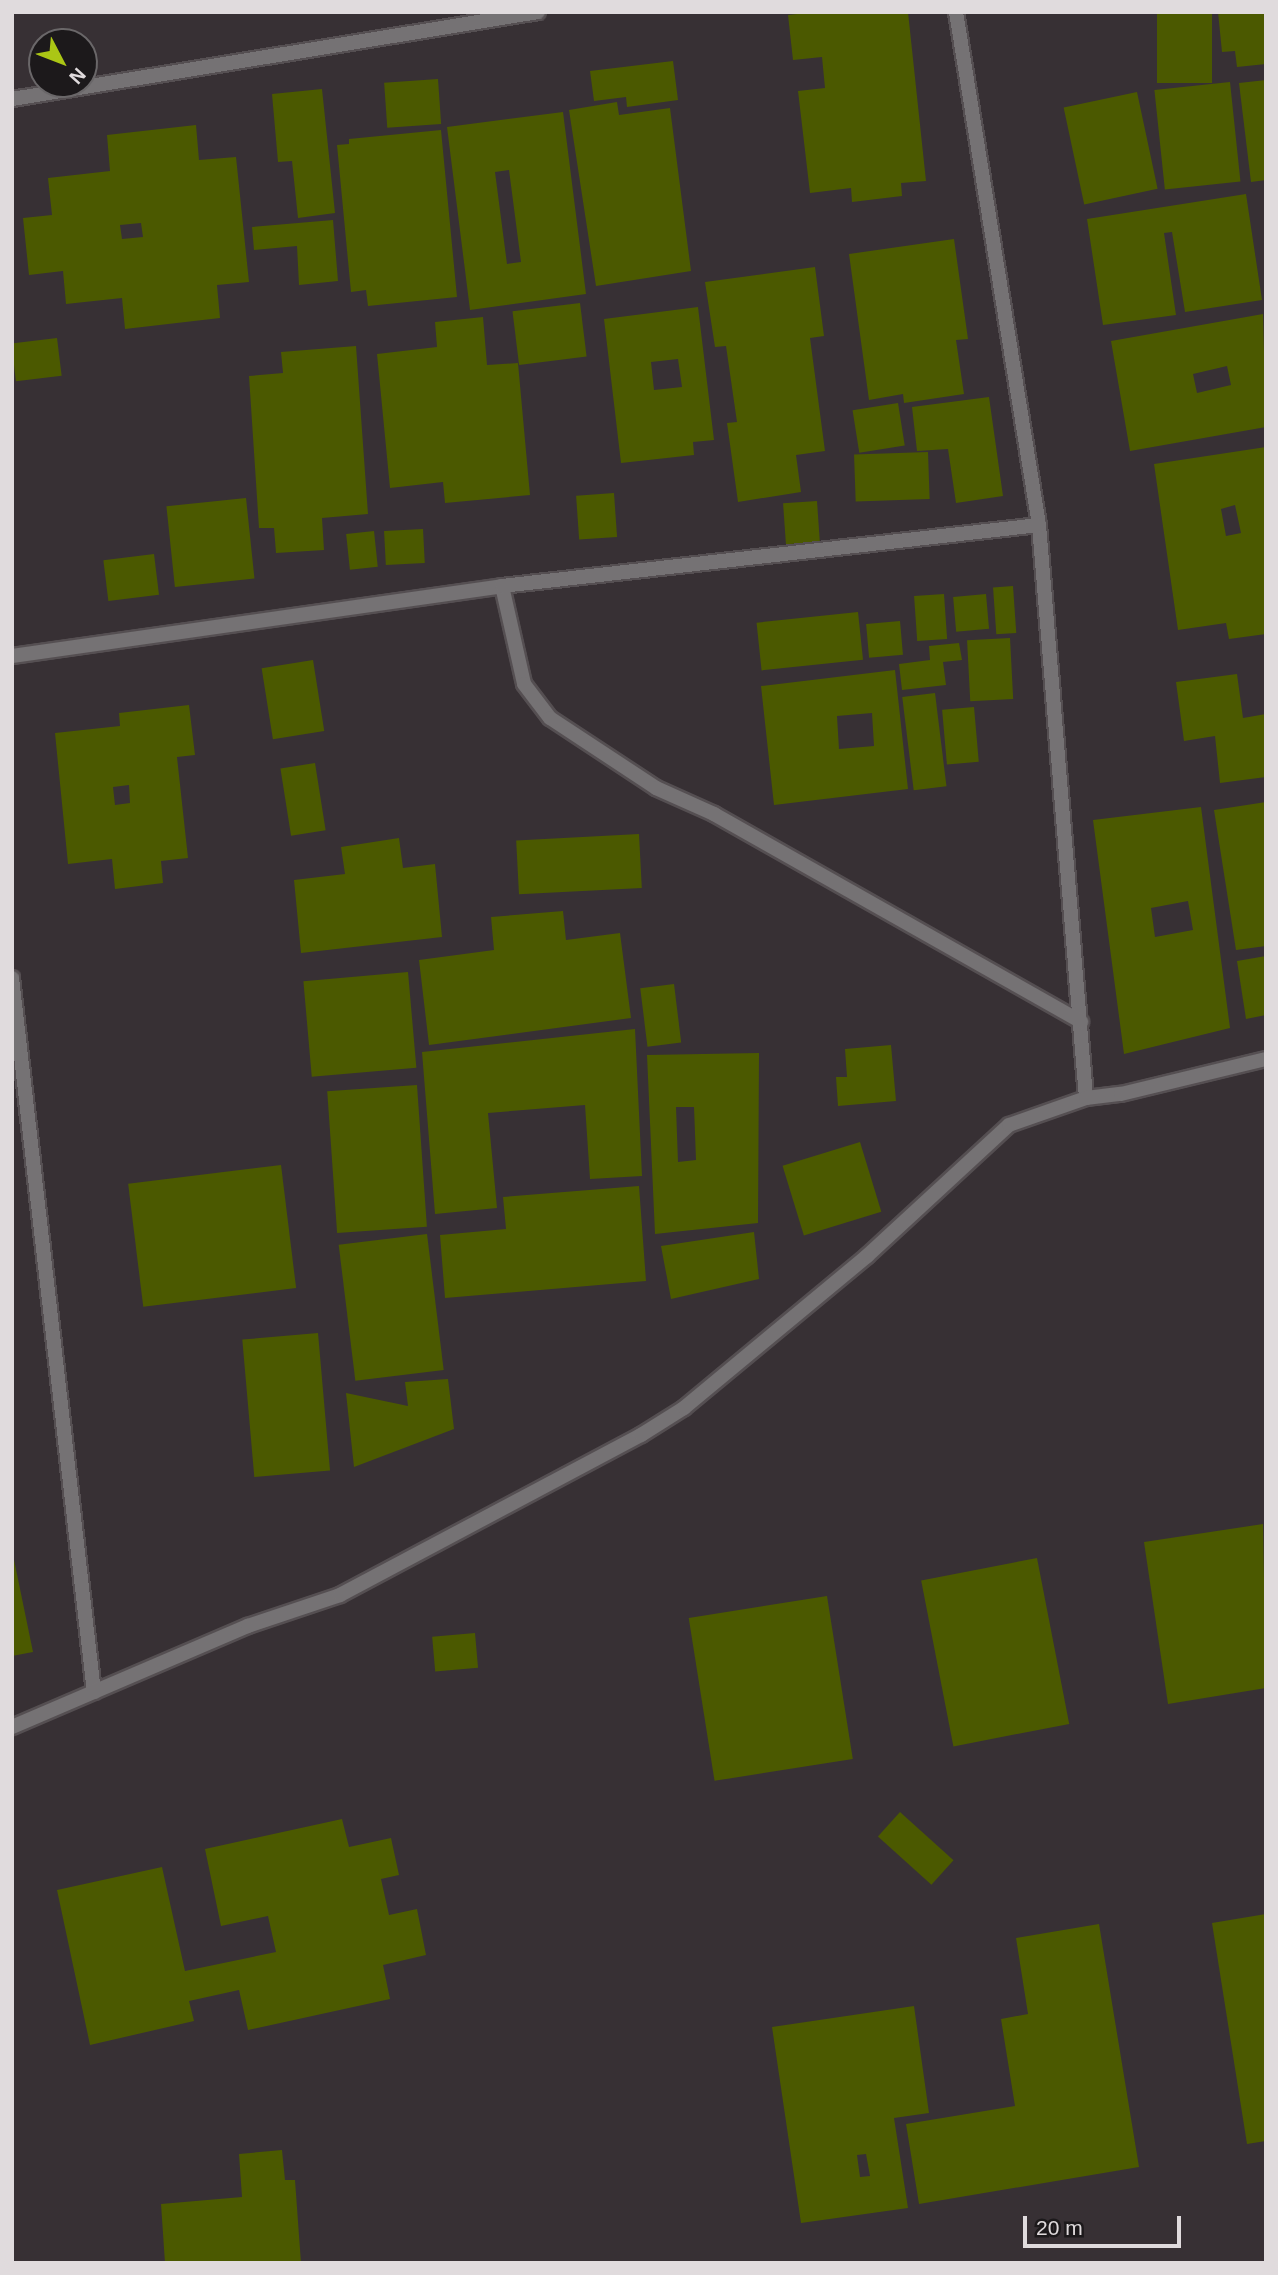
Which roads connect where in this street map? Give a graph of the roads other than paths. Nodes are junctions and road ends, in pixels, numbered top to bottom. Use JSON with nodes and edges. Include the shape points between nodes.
{"nodes":[{"id":1,"x":538,"y":12,"type":"edge"},
{"id":2,"x":956,"y":12,"type":"edge"},
{"id":3,"x":12,"y":99,"type":"edge"},
{"id":4,"x":1039,"y":525,"type":"junction"},
{"id":5,"x":502,"y":586,"type":"junction"},
{"id":6,"x":12,"y":656,"type":"edge"},
{"id":7,"x":12,"y":978,"type":"edge"},
{"id":8,"x":1082,"y":1021,"type":"junction"},
{"id":9,"x":1266,"y":1059,"type":"edge"},
{"id":10,"x":1086,"y":1098,"type":"junction"},
{"id":11,"x":94,"y":1692,"type":"junction"},
{"id":12,"x":12,"y":1727,"type":"edge"}],
"edges":[{"from":1,"to":3,"type":"street"},
{"from":2,"to":4,"type":"street"},
{"from":4,"to":5,"type":"street"},
{"from":4,"to":8,"type":"street"},
{"from":5,"to":6,"type":"street"},
{"from":5,"to":8,"type":"street","via":[[524,684],[550,718],[656,788],[714,814]]},
{"from":7,"to":11,"type":"street"},
{"from":8,"to":10,"type":"street"},
{"from":9,"to":10,"type":"street","via":[[1133,1092]]},
{"from":10,"to":11,"type":"street","via":[[1009,1125],[867,1256],[684,1408],[641,1435],[340,1595],[248,1626]]},
{"from":11,"to":12,"type":"street"}]}
